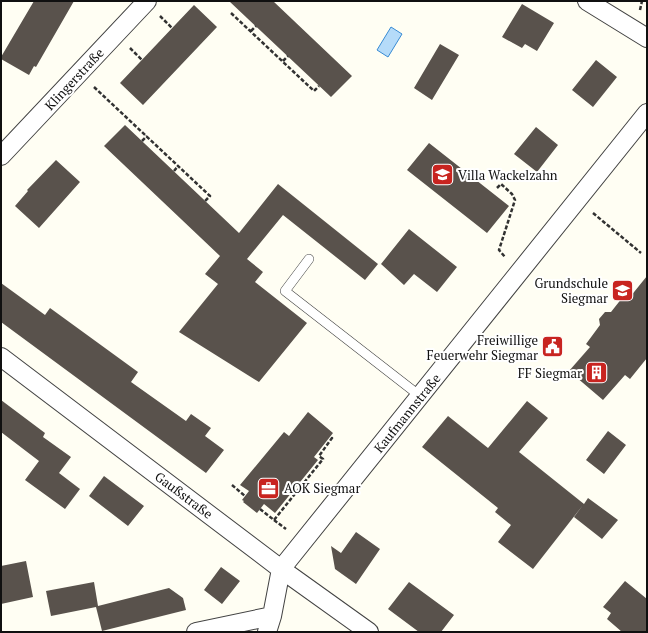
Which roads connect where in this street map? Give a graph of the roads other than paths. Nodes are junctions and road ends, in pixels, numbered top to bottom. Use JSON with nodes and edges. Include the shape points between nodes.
{"nodes":[{"id":1,"x":147,"y":1,"type":"edge"},
{"id":2,"x":586,"y":1,"type":"edge"},
{"id":3,"x":647,"y":38,"type":"edge"},
{"id":4,"x":647,"y":113,"type":"edge"},
{"id":5,"x":1,"y":156,"type":"edge"},
{"id":6,"x":309,"y":259,"type":"dead end"},
{"id":7,"x":1,"y":357,"type":"edge"},
{"id":8,"x":420,"y":396,"type":"junction"},
{"id":9,"x":281,"y":568,"type":"junction"},
{"id":10,"x":269,"y":624,"type":"edge"},
{"id":11,"x":196,"y":632,"type":"edge"},
{"id":12,"x":368,"y":632,"type":"edge"}],
"edges":[{"from":1,"to":5,"type":"street","name":"Klingerstraße"},
{"from":2,"to":3,"type":"street"},
{"from":4,"to":8,"type":"street","name":"Kaufmannstraße"},
{"from":6,"to":8,"type":"lane","via":[[285,291]]},
{"from":7,"to":9,"type":"street","name":"Gaußstraße"},
{"from":8,"to":9,"type":"street","name":"Kaufmannstraße"},
{"from":9,"to":10,"type":"street","name":"Kaufmannstraße"},
{"from":9,"to":12,"type":"street","name":"Gaußstraße"},
{"from":10,"to":11,"type":"street"}]}
